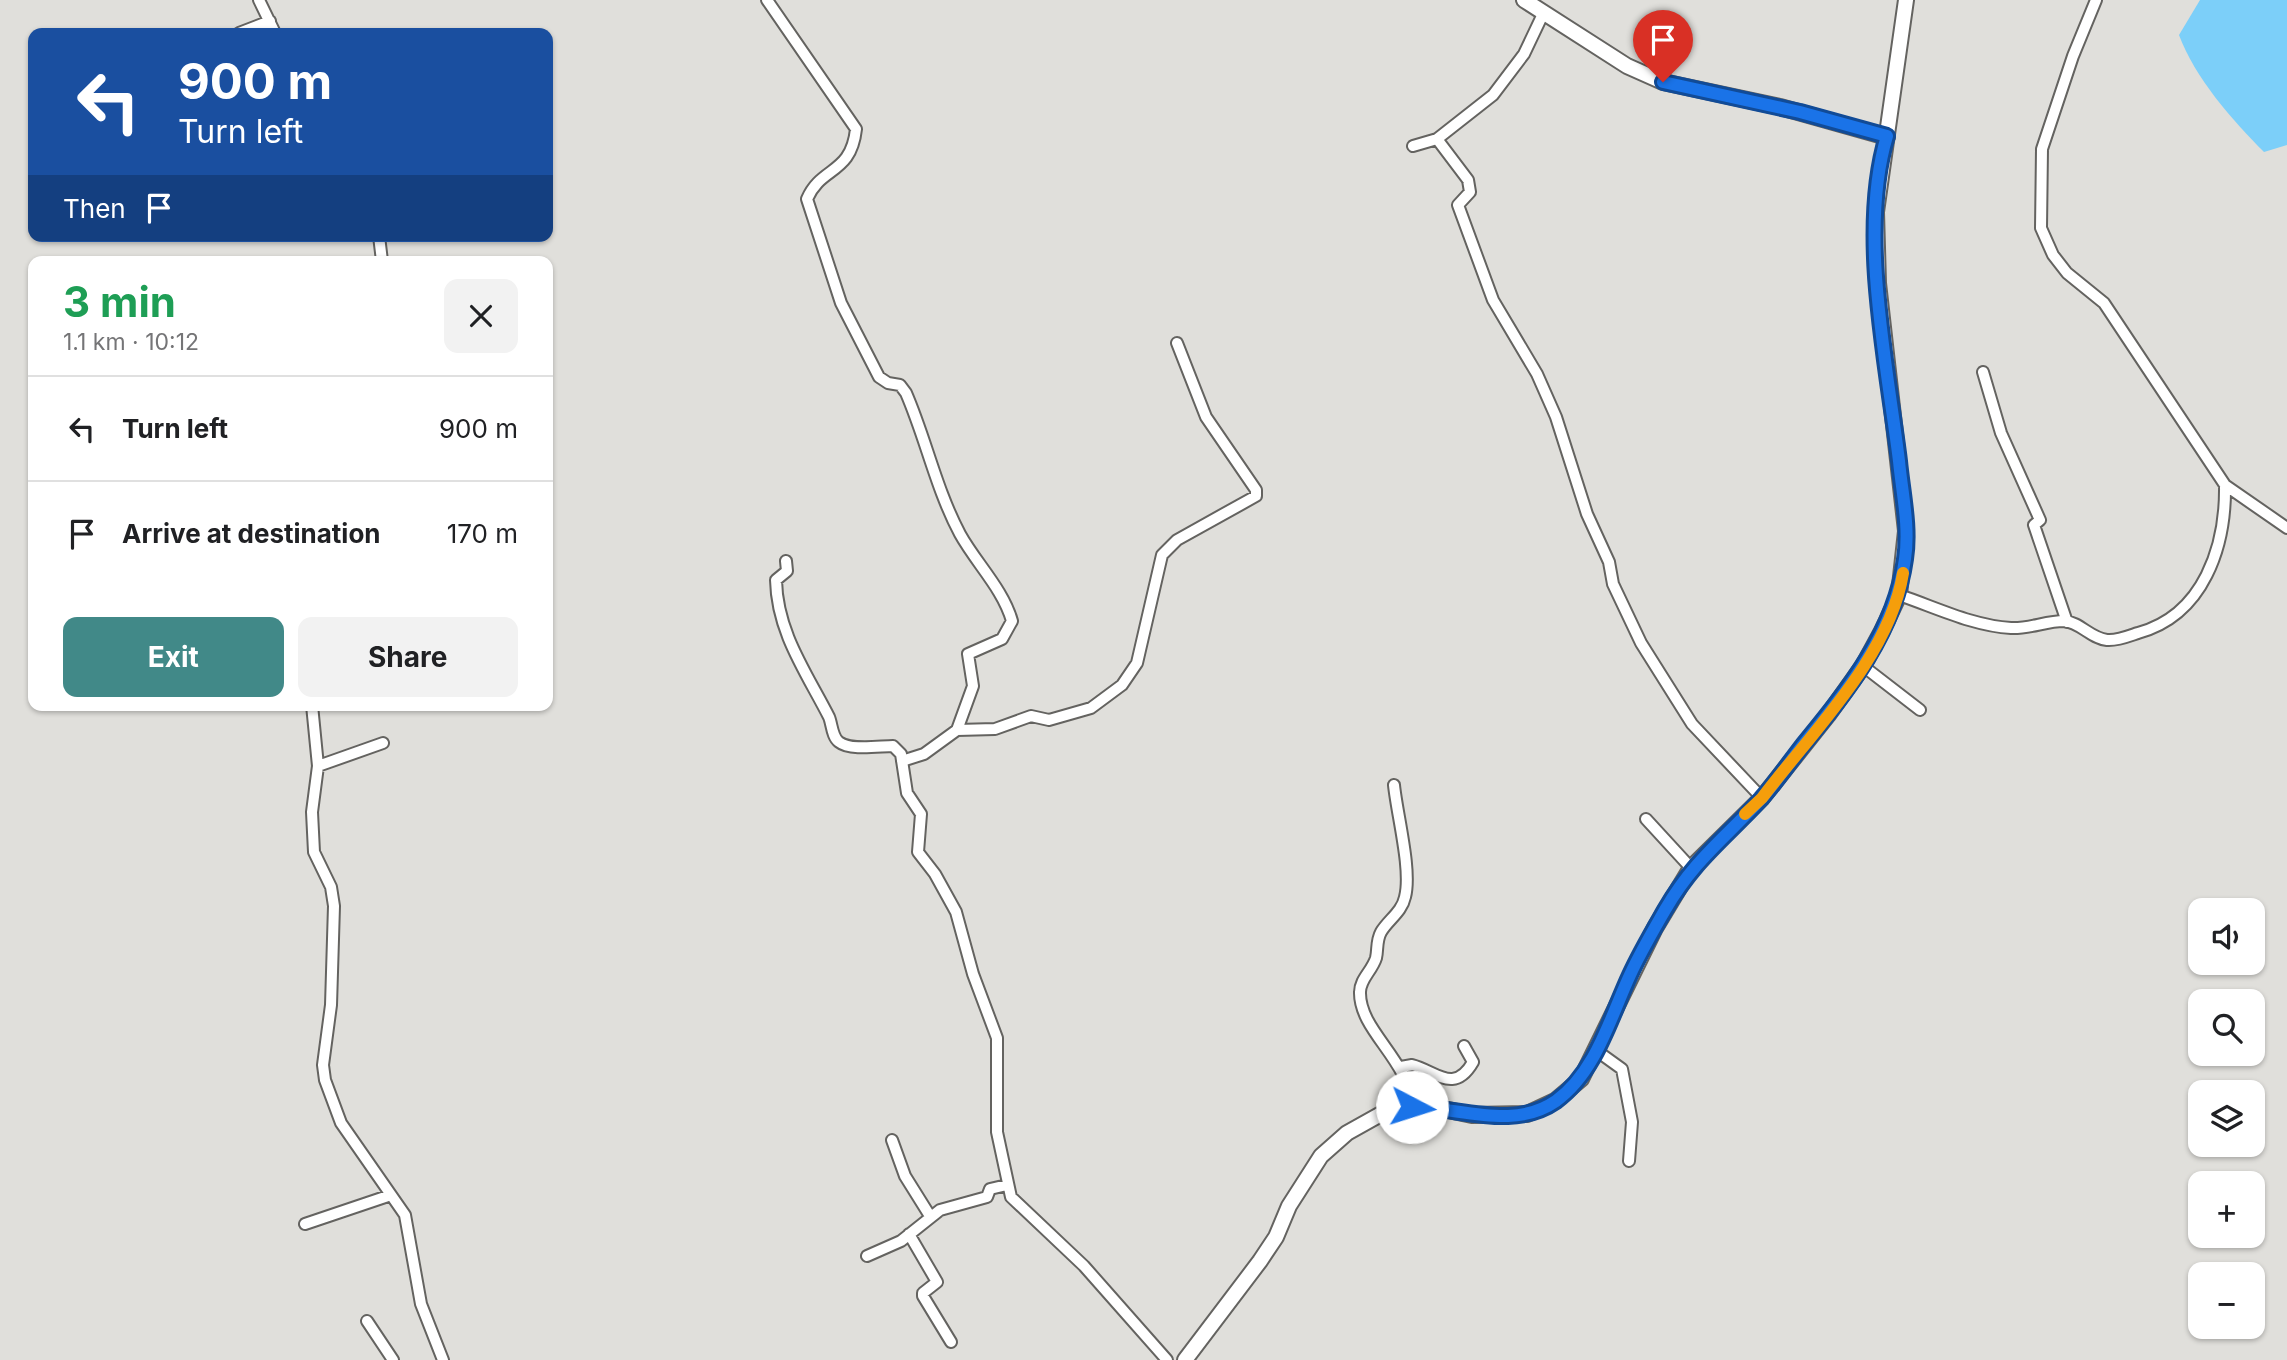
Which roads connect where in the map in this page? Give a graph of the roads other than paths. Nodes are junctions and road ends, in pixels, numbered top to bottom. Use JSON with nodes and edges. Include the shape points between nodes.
{"nodes":[{"id":1,"x":259,"y":0,"type":"edge"},
{"id":2,"x":767,"y":0,"type":"edge"},
{"id":3,"x":1524,"y":0,"type":"edge"},
{"id":4,"x":1906,"y":0,"type":"edge"},
{"id":5,"x":2096,"y":0,"type":"edge"},
{"id":6,"x":1543,"y":14,"type":"junction"},
{"id":7,"x":270,"y":21,"type":"junction"},
{"id":8,"x":252,"y":28,"type":"edge"},
{"id":9,"x":273,"y":28,"type":"edge"},
{"id":10,"x":1887,"y":136,"type":"junction"},
{"id":11,"x":1437,"y":139,"type":"junction"},
{"id":12,"x":1413,"y":146,"type":"dead end"},
{"id":13,"x":1177,"y":343,"type":"dead end"},
{"id":14,"x":1983,"y":372,"type":"dead end"},
{"id":15,"x":2225,"y":485,"type":"junction"},
{"id":16,"x":2287,"y":527,"type":"edge"},
{"id":17,"x":786,"y":561,"type":"dead end"},
{"id":18,"x":1899,"y":595,"type":"junction"},
{"id":19,"x":2067,"y":622,"type":"junction"},
{"id":20,"x":1863,"y":666,"type":"junction"},
{"id":21,"x":1920,"y":710,"type":"dead end"},
{"id":22,"x":313,"y":711,"type":"edge"},
{"id":23,"x":957,"y":730,"type":"junction"},
{"id":24,"x":383,"y":743,"type":"dead end"},
{"id":25,"x":902,"y":761,"type":"junction"},
{"id":26,"x":318,"y":766,"type":"junction"},
{"id":27,"x":1394,"y":785,"type":"dead end"},
{"id":28,"x":1762,"y":798,"type":"junction"},
{"id":29,"x":1646,"y":819,"type":"dead end"},
{"id":30,"x":1691,"y":868,"type":"junction"},
{"id":31,"x":1464,"y":1046,"type":"dead end"},
{"id":32,"x":1597,"y":1051,"type":"junction"},
{"id":33,"x":1401,"y":1067,"type":"junction"},
{"id":34,"x":1412,"y":1107,"type":"junction"},
{"id":35,"x":892,"y":1140,"type":"dead end"},
{"id":36,"x":1629,"y":1161,"type":"dead end"},
{"id":37,"x":1007,"y":1185,"type":"junction"},
{"id":38,"x":391,"y":1195,"type":"junction"},
{"id":39,"x":930,"y":1216,"type":"junction"},
{"id":40,"x":305,"y":1224,"type":"dead end"},
{"id":41,"x":909,"y":1234,"type":"junction"},
{"id":42,"x":867,"y":1256,"type":"dead end"},
{"id":43,"x":367,"y":1321,"type":"dead end"},
{"id":44,"x":950,"y":1342,"type":"dead end"},
{"id":45,"x":393,"y":1360,"type":"edge"},
{"id":46,"x":443,"y":1360,"type":"edge"},
{"id":47,"x":1167,"y":1360,"type":"edge"},
{"id":48,"x":1185,"y":1360,"type":"edge"}],
"edges":[{"from":1,"to":7,"type":"street"},
{"from":2,"to":23,"type":"street","via":[[856,129],[854,148],[846,161],[812,188],[807,199],[841,303],[879,377],[900,385],[906,393],[960,533],[1005,602],[1012,621],[1002,639],[968,654],[973,686]]},
{"from":3,"to":6,"type":"main road"},
{"from":4,"to":10,"type":"main road"},
{"from":5,"to":15,"type":"street","via":[[2042,149],[2041,228],[2060,264],[2105,303]]},
{"from":6,"to":10,"type":"main road","via":[[1627,66],[1663,82]]},
{"from":6,"to":11,"type":"street","via":[[1524,54],[1493,94]]},
{"from":7,"to":8,"type":"street"},
{"from":7,"to":9,"type":"street"},
{"from":10,"to":18,"type":"main road","via":[[1876,237],[1906,531]]},
{"from":11,"to":12,"type":"street"},
{"from":11,"to":28,"type":"street","via":[[1469,183],[1470,192],[1458,205],[1481,270],[1556,417],[1629,621],[1692,724]]},
{"from":13,"to":23,"type":"street","via":[[1206,417],[1256,496],[1177,540],[1162,555],[1138,663],[1111,694],[1091,708],[1049,720],[1031,716],[995,729]]},
{"from":14,"to":19,"type":"street","via":[[2001,433],[2040,520],[2034,525]]},
{"from":15,"to":16,"type":"street"},
{"from":15,"to":19,"type":"street","via":[[2213,560],[2201,590],[2187,606],[2147,631],[2110,640]]},
{"from":17,"to":25,"type":"street","via":[[787,571],[776,580],[783,626],[836,737],[847,744],[896,746]]},
{"from":18,"to":19,"type":"street","via":[[1994,626],[2029,628]]},
{"from":18,"to":20,"type":"main road"},
{"from":20,"to":21,"type":"street"},
{"from":20,"to":28,"type":"main road"},
{"from":22,"to":26,"type":"street"},
{"from":23,"to":25,"type":"street","via":[[941,744]]},
{"from":24,"to":26,"type":"street"},
{"from":25,"to":37,"type":"street","via":[[907,793],[921,814],[918,852],[956,912],[997,1038],[997,1132]]},
{"from":26,"to":38,"type":"street","via":[[314,852],[331,887],[334,906],[325,1080],[341,1124]]},
{"from":27,"to":33,"type":"street","via":[[1406,897],[1381,931],[1376,959],[1362,981],[1360,995],[1380,1040]]},
{"from":28,"to":30,"type":"main road"},
{"from":29,"to":30,"type":"street"},
{"from":30,"to":32,"type":"main road","via":[[1632,972]]},
{"from":31,"to":33,"type":"street","via":[[1474,1062],[1452,1079],[1433,1076],[1416,1066]]},
{"from":32,"to":34,"type":"main road","via":[[1581,1079],[1543,1109],[1527,1114],[1472,1115]]},
{"from":32,"to":36,"type":"street","via":[[1622,1069],[1632,1133]]},
{"from":33,"to":34,"type":"street","via":[[1411,1088]]},
{"from":34,"to":48,"type":"main road","via":[[1365,1121],[1321,1156],[1266,1253]]},
{"from":35,"to":39,"type":"street","via":[[905,1175]]},
{"from":37,"to":39,"type":"street","via":[[990,1189],[987,1197],[960,1202]]},
{"from":37,"to":47,"type":"street","via":[[1016,1204],[1084,1266]]},
{"from":38,"to":40,"type":"street"},
{"from":38,"to":46,"type":"street","via":[[405,1215],[421,1304]]},
{"from":39,"to":41,"type":"street"},
{"from":41,"to":42,"type":"street","via":[[894,1246]]},
{"from":41,"to":44,"type":"street","via":[[937,1282],[923,1296]]},
{"from":43,"to":45,"type":"street"}]}
